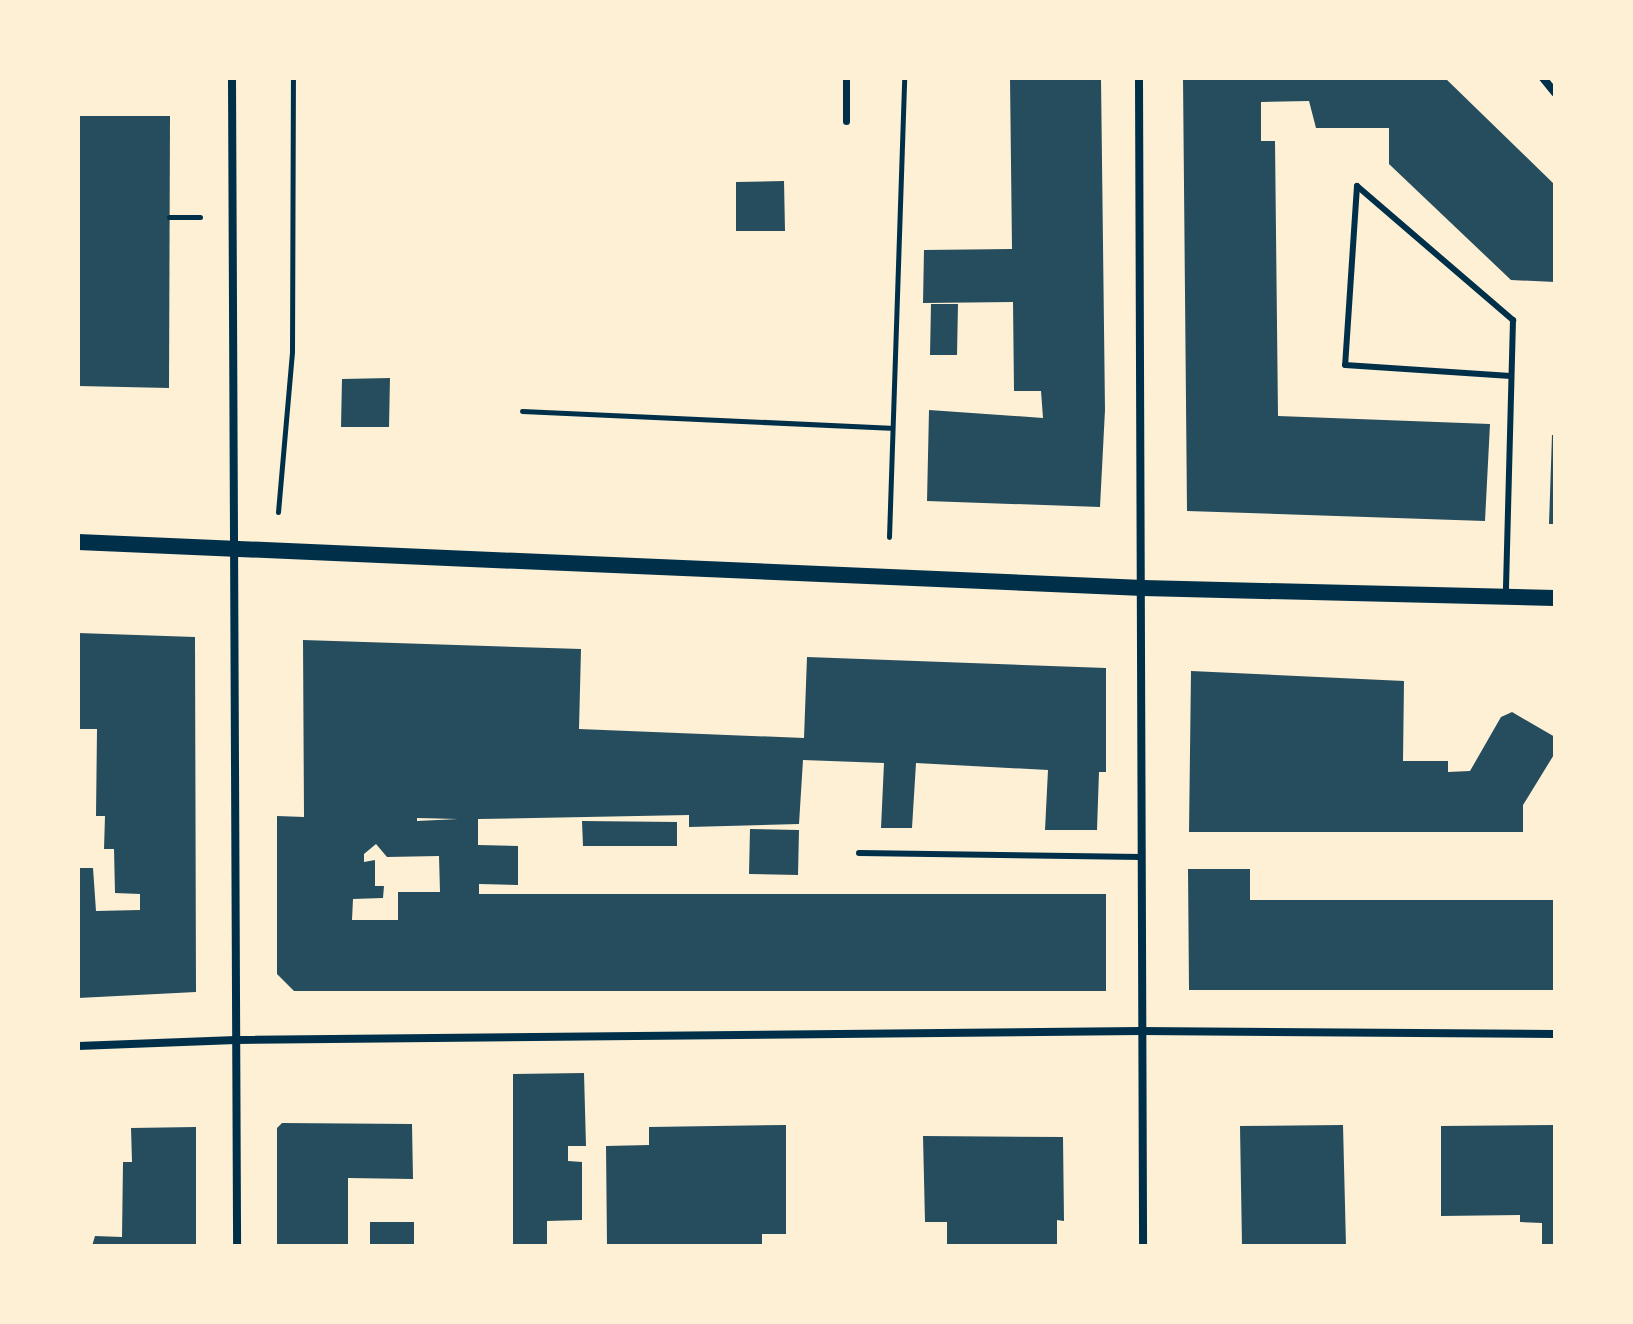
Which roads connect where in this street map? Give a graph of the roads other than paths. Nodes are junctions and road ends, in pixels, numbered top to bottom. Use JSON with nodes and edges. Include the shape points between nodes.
{"nodes":[{"id":1,"x":232,"y":78,"type":"edge"},
{"id":2,"x":846,"y":78,"type":"edge"},
{"id":3,"x":1139,"y":78,"type":"edge"},
{"id":4,"x":1543,"y":78,"type":"edge"},
{"id":5,"x":1555,"y":93,"type":"edge"},
{"id":6,"x":846,"y":121,"type":"dead end"},
{"id":7,"x":1511,"y":376,"type":"junction"},
{"id":8,"x":78,"y":542,"type":"edge"},
{"id":9,"x":231,"y":547,"type":"junction"},
{"id":10,"x":1143,"y":588,"type":"junction"},
{"id":11,"x":1506,"y":596,"type":"junction"},
{"id":12,"x":1555,"y":598,"type":"edge"},
{"id":13,"x":859,"y":853,"type":"dead end"},
{"id":14,"x":1141,"y":857,"type":"junction"},
{"id":15,"x":1140,"y":1031,"type":"junction"},
{"id":16,"x":1555,"y":1034,"type":"edge"},
{"id":17,"x":236,"y":1040,"type":"junction"},
{"id":18,"x":78,"y":1046,"type":"edge"},
{"id":19,"x":237,"y":1246,"type":"edge"},
{"id":20,"x":1143,"y":1246,"type":"edge"}],
"edges":[{"from":1,"to":9,"type":"street"},
{"from":2,"to":6,"type":"street"},
{"from":3,"to":10,"type":"street"},
{"from":4,"to":5,"type":"street"},
{"from":7,"to":7,"type":"lane","via":[[1513,320],[1357,186],[1345,365]]},
{"from":7,"to":11,"type":"lane"},
{"from":8,"to":9,"type":"main road"},
{"from":9,"to":10,"type":"main road"},
{"from":9,"to":17,"type":"street"},
{"from":10,"to":11,"type":"main road"},
{"from":10,"to":14,"type":"street"},
{"from":11,"to":12,"type":"main road"},
{"from":13,"to":14,"type":"lane"},
{"from":14,"to":15,"type":"street"},
{"from":15,"to":16,"type":"street"},
{"from":15,"to":17,"type":"street"},
{"from":15,"to":20,"type":"street"},
{"from":17,"to":18,"type":"street"},
{"from":17,"to":19,"type":"street"}]}
